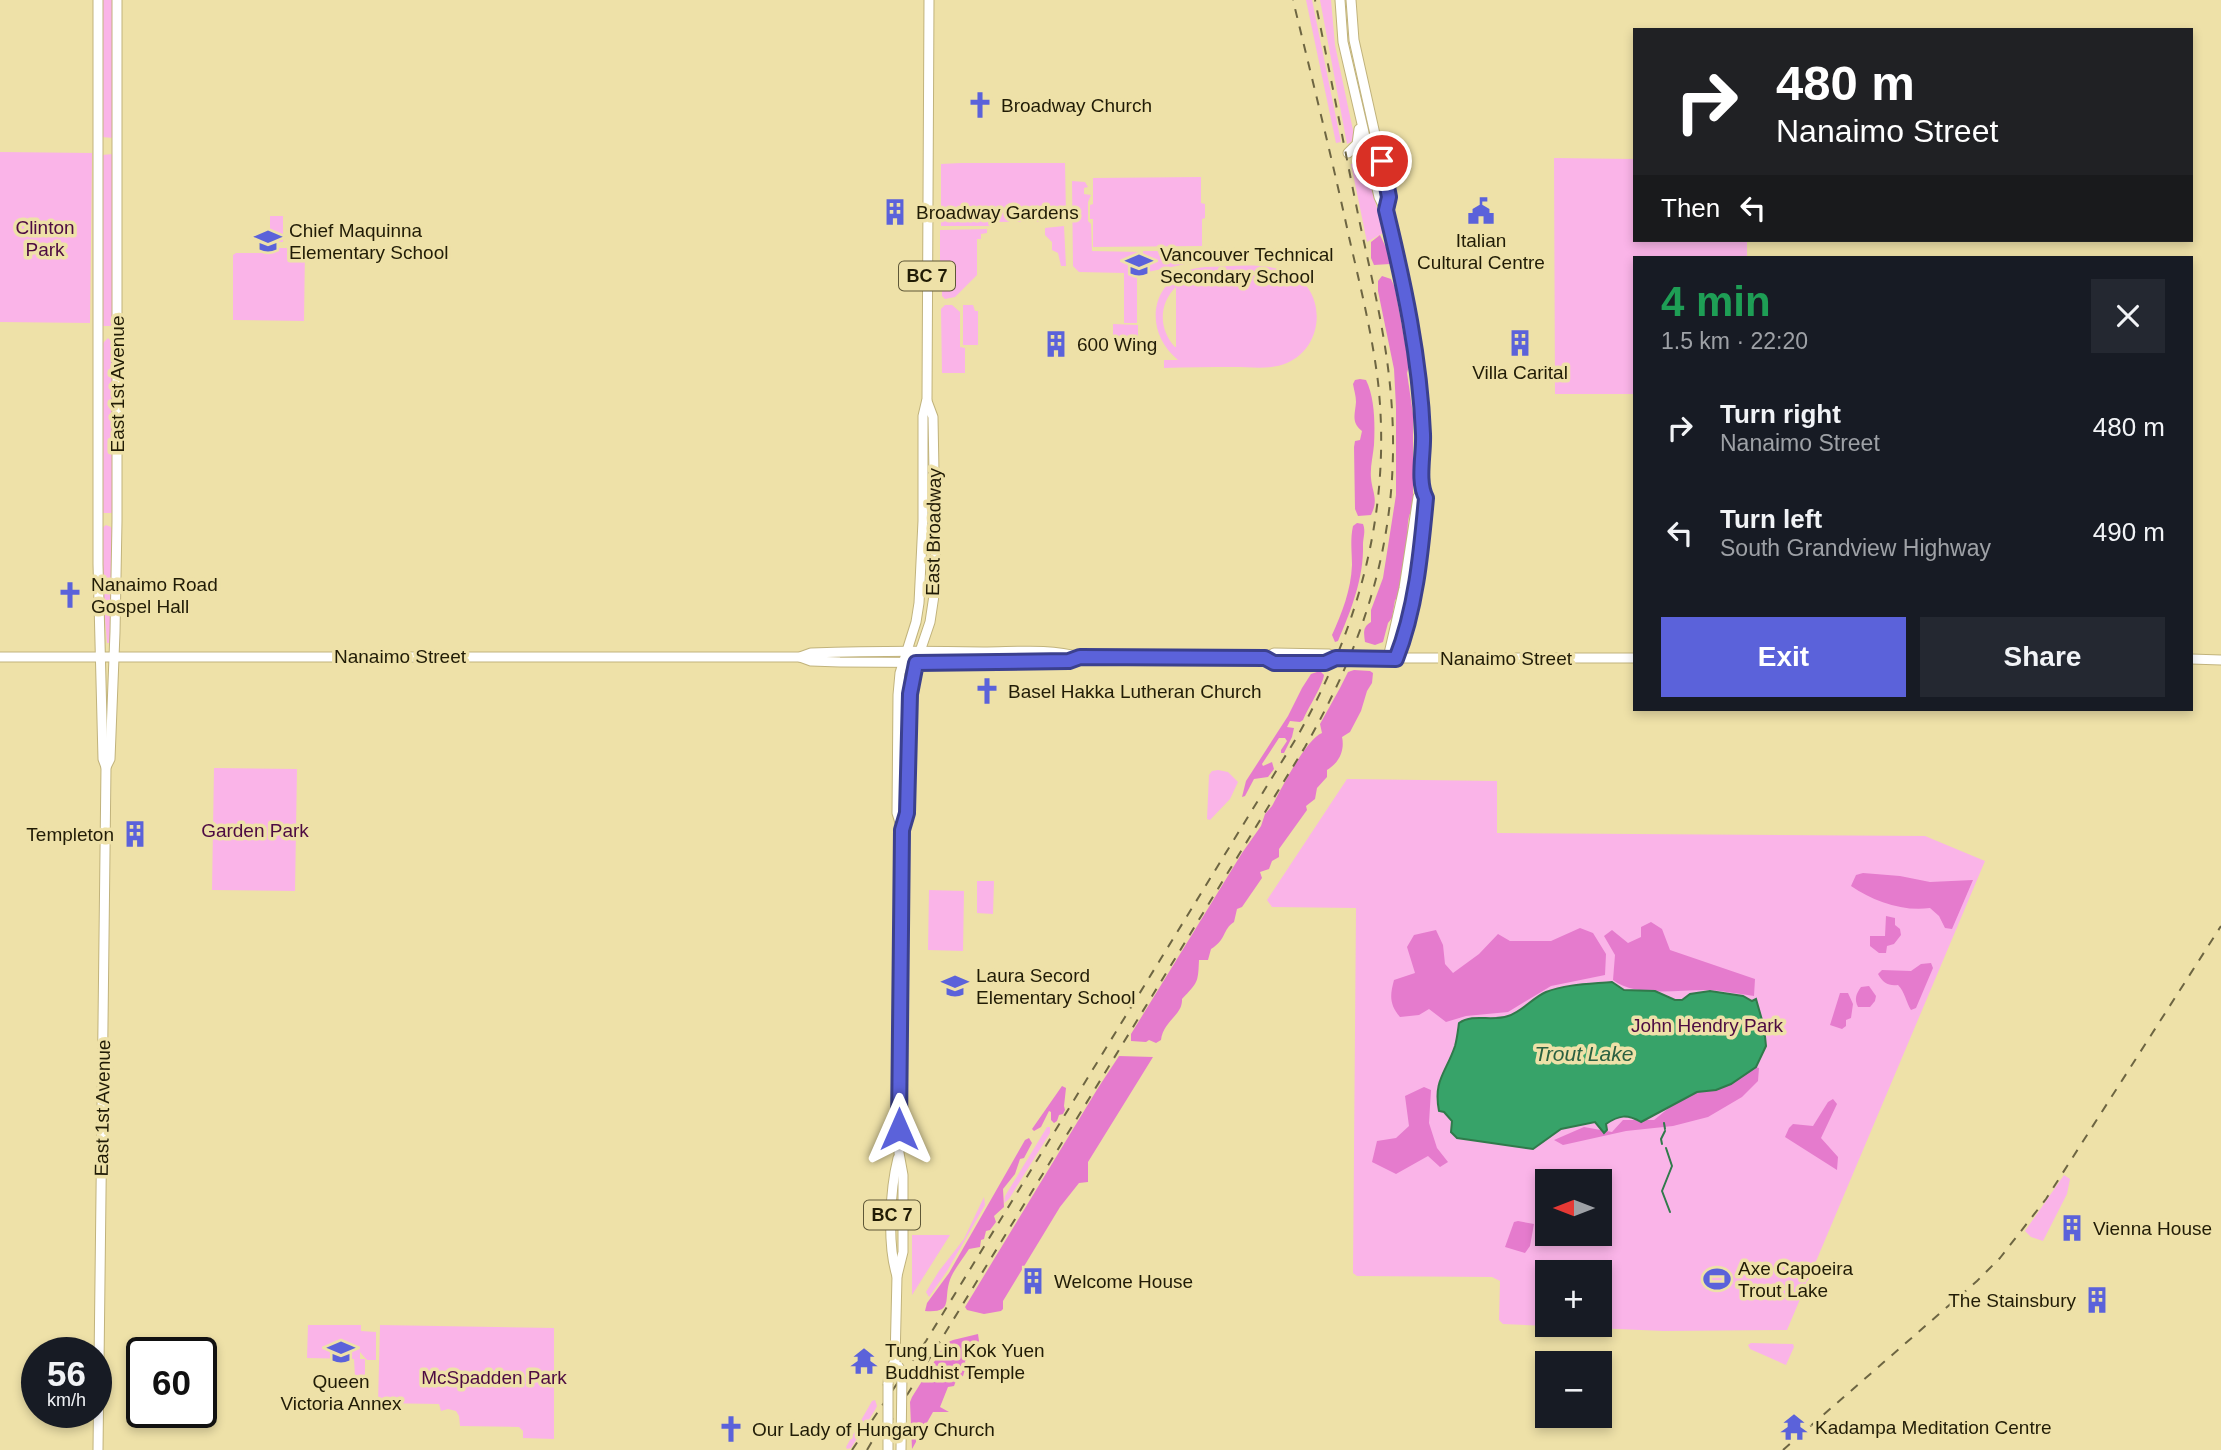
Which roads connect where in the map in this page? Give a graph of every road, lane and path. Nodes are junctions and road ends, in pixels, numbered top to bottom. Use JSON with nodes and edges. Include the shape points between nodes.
{"nodes":[{"id":1,"x":98,"y":0,"type":"edge"},
{"id":2,"x":117,"y":0,"type":"edge"},
{"id":3,"x":929,"y":0,"type":"edge"},
{"id":4,"x":1340,"y":0,"type":"edge"},
{"id":5,"x":1351,"y":0,"type":"edge"},
{"id":6,"x":1358,"y":106,"type":"junction"},
{"id":7,"x":1348,"y":152,"type":"dead end"},
{"id":8,"x":1386,"y":210,"type":"junction"},
{"id":9,"x":927,"y":399,"type":"junction"},
{"id":10,"x":921,"y":651,"type":"junction"},
{"id":11,"x":907,"y":652,"type":"junction"},
{"id":12,"x":102,"y":656,"type":"junction"},
{"id":13,"x":114,"y":656,"type":"junction"},
{"id":14,"x":0,"y":657,"type":"edge"},
{"id":15,"x":800,"y":657,"type":"junction"},
{"id":16,"x":1080,"y":657,"type":"junction"},
{"id":17,"x":1633,"y":658,"type":"edge"},
{"id":18,"x":1392,"y":659,"type":"junction"},
{"id":19,"x":2193,"y":659,"type":"edge"},
{"id":20,"x":2221,"y":660,"type":"edge"},
{"id":21,"x":903,"y":663,"type":"junction"},
{"id":22,"x":916,"y":663,"type":"junction"},
{"id":23,"x":106,"y":767,"type":"junction"},
{"id":24,"x":902,"y":830,"type":"junction"},
{"id":25,"x":897,"y":1364,"type":"junction"},
{"id":26,"x":98,"y":1450,"type":"edge"},
{"id":27,"x":888,"y":1450,"type":"edge"},
{"id":28,"x":901,"y":1450,"type":"edge"}],
"edges":[{"from":1,"to":12,"type":"main road","name":"East 1st Avenue"},
{"from":2,"to":13,"type":"main road","name":"East 1st Avenue"},
{"from":3,"to":9,"type":"main road","name":"East Broadway","number":"BC 7"},
{"from":4,"to":6,"type":"main road"},
{"from":5,"to":8,"type":"main road","via":[[1354,40],[1389,197]]},
{"from":6,"to":7,"type":"main road","via":[[1359,140]]},
{"from":6,"to":8,"type":"main road"},
{"from":8,"to":18,"type":"main road","via":[[1417,356],[1424,445],[1422,491]]},
{"from":9,"to":10,"type":"main road","name":"East Broadway","number":"BC 7","via":[[933,417],[936,582]]},
{"from":9,"to":11,"type":"main road","name":"East Broadway","number":"BC 7","via":[[919,603]]},
{"from":10,"to":11,"type":"main road","name":"Nanaimo Street"},
{"from":10,"to":16,"type":"main road","name":"Nanaimo Street","via":[[1068,653]]},
{"from":10,"to":22,"type":"main road","name":"East Broadway","number":"BC 7"},
{"from":11,"to":15,"type":"main road","name":"Nanaimo Street"},
{"from":11,"to":21,"type":"main road","name":"East Broadway","number":"BC 7"},
{"from":12,"to":13,"type":"main road","name":"Nanaimo Street"},
{"from":12,"to":14,"type":"main road","name":"Nanaimo Street"},
{"from":12,"to":23,"type":"main road","name":"East 1st Avenue"},
{"from":13,"to":15,"type":"main road","name":"Nanaimo Street"},
{"from":13,"to":23,"type":"main road","name":"East 1st Avenue"},
{"from":15,"to":21,"type":"main road","name":"Nanaimo Street","via":[[811,662]]},
{"from":16,"to":18,"type":"main road","name":"Nanaimo Street","bridge":true,"via":[[1265,658],[1274,653]]},
{"from":16,"to":22,"type":"main road","name":"Nanaimo Street","via":[[1069,661]]},
{"from":17,"to":18,"type":"main road","name":"Nanaimo Street"},
{"from":19,"to":20,"type":"main road"},
{"from":21,"to":22,"type":"main road","name":"Nanaimo Street"},
{"from":21,"to":24,"type":"main road","name":"East Broadway","number":"BC 7","via":[[897,718],[897,813]]},
{"from":22,"to":24,"type":"main road","name":"East Broadway","number":"BC 7","via":[[910,694],[907,813]]},
{"from":23,"to":26,"type":"main road","name":"East 1st Avenue"},
{"from":24,"to":25,"type":"main road","name":"East Broadway","number":"BC 7","via":[[899,1153],[891,1252],[897,1276]]},
{"from":25,"to":27,"type":"main road","name":"East Broadway","number":"BC 7","bridge":true,"via":[[888,1372]]},
{"from":25,"to":28,"type":"main road","name":"East Broadway","number":"BC 7","bridge":true,"via":[[902,1372]]}]}
